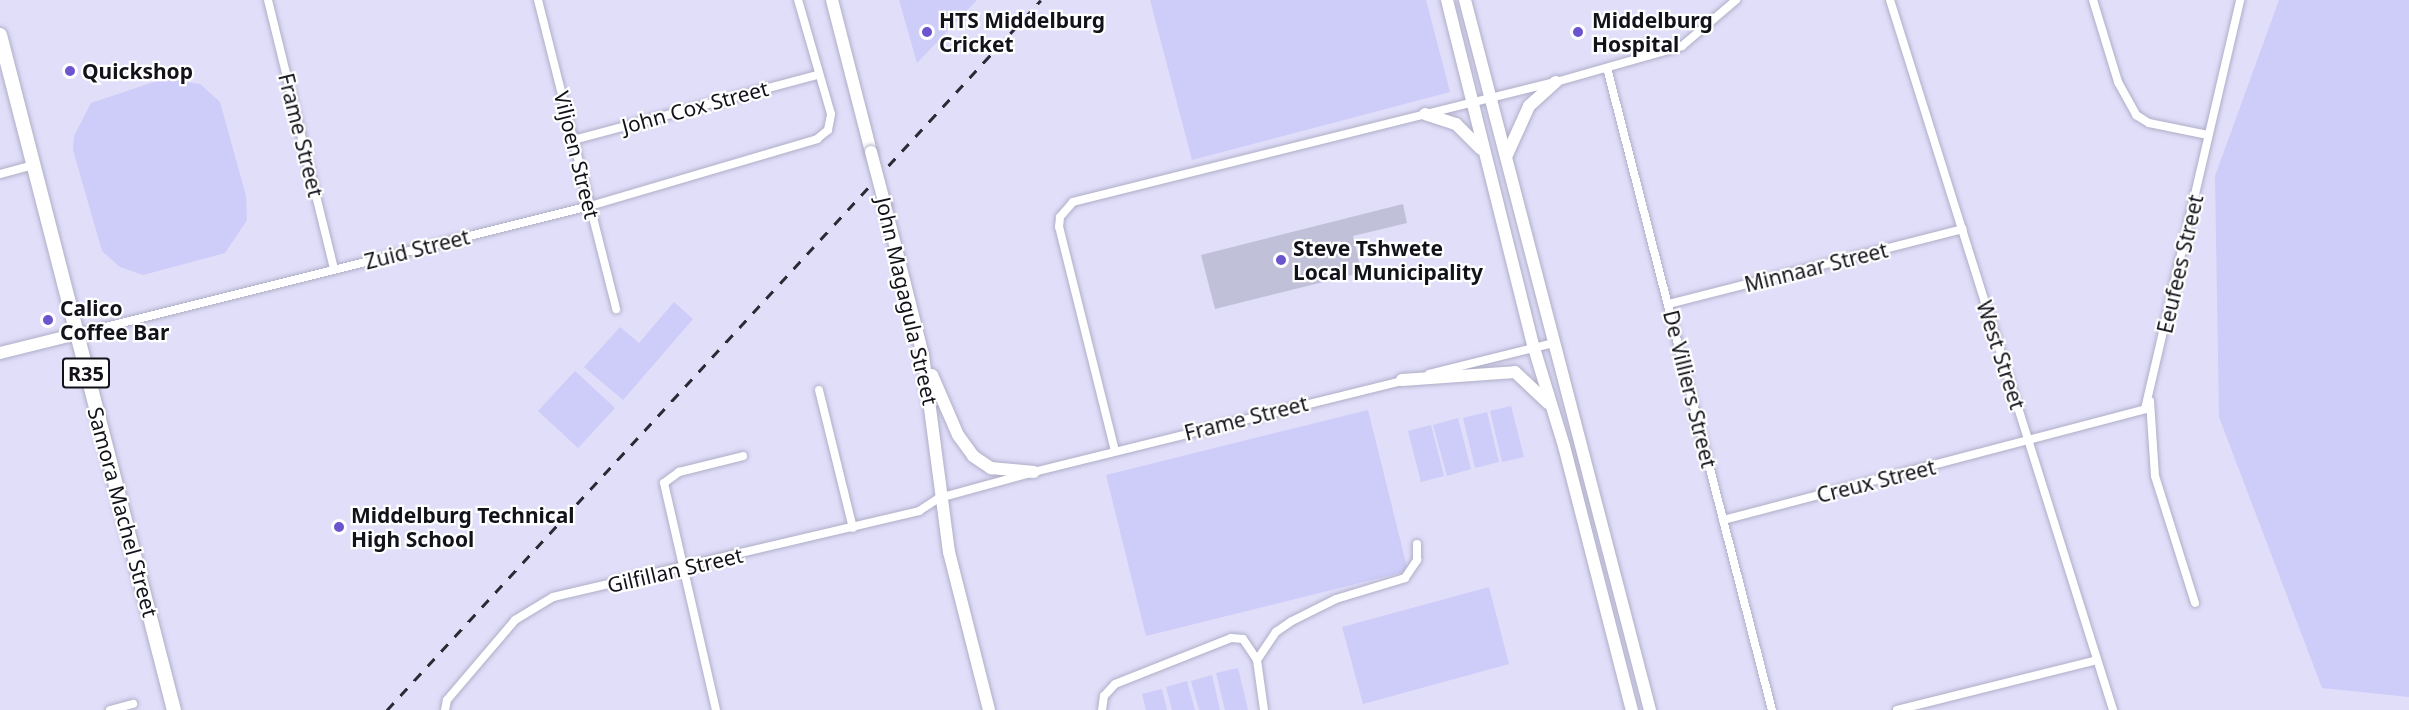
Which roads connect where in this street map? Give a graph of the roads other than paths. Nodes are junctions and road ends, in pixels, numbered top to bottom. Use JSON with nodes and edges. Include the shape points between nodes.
{"nodes":[{"id":1,"x":268,"y":0,"type":"edge"},
{"id":2,"x":538,"y":0,"type":"edge"},
{"id":3,"x":798,"y":0,"type":"edge"},
{"id":4,"x":832,"y":0,"type":"edge"},
{"id":5,"x":1447,"y":0,"type":"edge"},
{"id":6,"x":1465,"y":0,"type":"edge"},
{"id":7,"x":1736,"y":0,"type":"edge"},
{"id":8,"x":1890,"y":0,"type":"edge"},
{"id":9,"x":2093,"y":0,"type":"edge"},
{"id":10,"x":2240,"y":0,"type":"edge"},
{"id":11,"x":0,"y":35,"type":"edge"},
{"id":12,"x":1607,"y":68,"type":"junction"},
{"id":13,"x":818,"y":75,"type":"junction"},
{"id":14,"x":1556,"y":82,"type":"junction"},
{"id":15,"x":1490,"y":97,"type":"junction"},
{"id":16,"x":1472,"y":102,"type":"junction"},
{"id":17,"x":1425,"y":114,"type":"junction"},
{"id":18,"x":2208,"y":135,"type":"junction"},
{"id":19,"x":573,"y":140,"type":"junction"},
{"id":20,"x":1486,"y":158,"type":"junction"},
{"id":21,"x":1506,"y":159,"type":"junction"},
{"id":22,"x":33,"y":165,"type":"junction"},
{"id":23,"x":0,"y":174,"type":"edge"},
{"id":24,"x":590,"y":206,"type":"junction"},
{"id":25,"x":1963,"y":230,"type":"junction"},
{"id":26,"x":334,"y":269,"type":"junction"},
{"id":27,"x":1669,"y":304,"type":"junction"},
{"id":28,"x":616,"y":309,"type":"dead end"},
{"id":29,"x":77,"y":334,"type":"junction"},
{"id":30,"x":1553,"y":343,"type":"junction"},
{"id":31,"x":1534,"y":348,"type":"junction"},
{"id":32,"x":0,"y":353,"type":"edge"},
{"id":33,"x":923,"y":355,"type":"junction"},
{"id":34,"x":1402,"y":380,"type":"junction"},
{"id":35,"x":819,"y":390,"type":"dead end"},
{"id":36,"x":2150,"y":397,"type":"junction"},
{"id":37,"x":1553,"y":409,"type":"junction"},
{"id":38,"x":1580,"y":441,"type":"junction"},
{"id":39,"x":2029,"y":441,"type":"junction"},
{"id":40,"x":1564,"y":446,"type":"junction"},
{"id":41,"x":1115,"y":451,"type":"junction"},
{"id":42,"x":743,"y":456,"type":"dead end"},
{"id":43,"x":1034,"y":472,"type":"junction"},
{"id":44,"x":939,"y":498,"type":"junction"},
{"id":45,"x":1723,"y":520,"type":"junction"},
{"id":46,"x":853,"y":528,"type":"junction"},
{"id":47,"x":1417,"y":544,"type":"dead end"},
{"id":48,"x":681,"y":569,"type":"junction"},
{"id":49,"x":1618,"y":594,"type":"junction"},
{"id":50,"x":1602,"y":598,"type":"junction"},
{"id":51,"x":2195,"y":603,"type":"dead end"},
{"id":52,"x":1257,"y":660,"type":"junction"},
{"id":53,"x":2097,"y":660,"type":"junction"},
{"id":54,"x":133,"y":704,"type":"dead end"},
{"id":55,"x":110,"y":710,"type":"edge"},
{"id":56,"x":174,"y":710,"type":"edge"},
{"id":57,"x":445,"y":710,"type":"edge"},
{"id":58,"x":716,"y":710,"type":"edge"},
{"id":59,"x":989,"y":710,"type":"edge"},
{"id":60,"x":1102,"y":710,"type":"edge"},
{"id":61,"x":1264,"y":710,"type":"edge"},
{"id":62,"x":1632,"y":710,"type":"edge"},
{"id":63,"x":1650,"y":710,"type":"edge"},
{"id":64,"x":1772,"y":710,"type":"edge"},
{"id":65,"x":1898,"y":710,"type":"edge"},
{"id":66,"x":2114,"y":710,"type":"edge"}],
"edges":[{"from":1,"to":26,"type":"street","name":"Frame Street"},
{"from":2,"to":19,"type":"street","name":"Viljoen Street"},
{"from":3,"to":13,"type":"street"},
{"from":4,"to":33,"type":"main road","name":"John Magagula Street","bridge":true},
{"from":5,"to":16,"type":"main road"},
{"from":6,"to":15,"type":"main road"},
{"from":7,"to":12,"type":"street","via":[[1682,46]]},
{"from":8,"to":25,"type":"street","name":"West Street"},
{"from":9,"to":18,"type":"street","via":[[2118,82],[2136,115],[2149,123]]},
{"from":10,"to":18,"type":"street","name":"Eeufees Street"},
{"from":11,"to":22,"type":"main road","name":"Samora Machel Street","number":"R35"},
{"from":12,"to":14,"type":"street"},
{"from":12,"to":27,"type":"street","name":"De Villiers Street"},
{"from":13,"to":19,"type":"street","name":"John Cox Street"},
{"from":13,"to":24,"type":"street","name":"Zuid Street","via":[[831,114],[828,130],[807,142]]},
{"from":14,"to":15,"type":"street"},
{"from":14,"to":21,"type":"main road","via":[[1529,106]]},
{"from":15,"to":16,"type":"street"},
{"from":15,"to":21,"type":"main road"},
{"from":16,"to":17,"type":"street"},
{"from":16,"to":20,"type":"main road"},
{"from":17,"to":20,"type":"main road","via":[[1471,134]]},
{"from":17,"to":41,"type":"street","via":[[1081,199],[1063,211],[1059,227]]},
{"from":18,"to":36,"type":"street","name":"Eeufees Street"},
{"from":19,"to":24,"type":"street","name":"Viljoen Street"},
{"from":20,"to":31,"type":"main road"},
{"from":21,"to":30,"type":"main road"},
{"from":22,"to":23,"type":"street"},
{"from":22,"to":29,"type":"main road","name":"Samora Machel Street","number":"R35"},
{"from":24,"to":26,"type":"street","name":"Zuid Street"},
{"from":24,"to":28,"type":"street","name":"Viljoen Street"},
{"from":25,"to":27,"type":"street","name":"Minnaar Street"},
{"from":25,"to":39,"type":"street","name":"West Street"},
{"from":26,"to":29,"type":"street","name":"Zuid Street"},
{"from":27,"to":45,"type":"street","name":"De Villiers Street"},
{"from":29,"to":32,"type":"main road","name":"Zuid Street"},
{"from":29,"to":56,"type":"main road","name":"Samora Machel Street","number":"R35"},
{"from":30,"to":31,"type":"street","name":"Frame Street"},
{"from":30,"to":38,"type":"main road"},
{"from":31,"to":34,"type":"street","name":"Frame Street"},
{"from":31,"to":37,"type":"main road"},
{"from":33,"to":43,"type":"main road","via":[[958,435],[973,456],[991,468]]},
{"from":33,"to":44,"type":"main road","name":"John Magagula Street"},
{"from":34,"to":37,"type":"main road","via":[[1515,372]]},
{"from":34,"to":41,"type":"street","name":"Frame Street"},
{"from":35,"to":46,"type":"street"},
{"from":36,"to":39,"type":"street","via":[[2137,414]]},
{"from":36,"to":51,"type":"street","name":"Eeufees Street","via":[[2155,476]]},
{"from":37,"to":40,"type":"main road"},
{"from":38,"to":40,"type":"main road"},
{"from":38,"to":49,"type":"main road"},
{"from":39,"to":45,"type":"street","name":"Creux Street"},
{"from":39,"to":53,"type":"street","name":"West Street"},
{"from":40,"to":50,"type":"main road"},
{"from":41,"to":43,"type":"street","name":"Frame Street"},
{"from":42,"to":48,"type":"street","via":[[679,472],[664,483]]},
{"from":43,"to":44,"type":"street","name":"Frame Street"},
{"from":44,"to":46,"type":"street","name":"Gilfillan Street","via":[[919,511]]},
{"from":44,"to":59,"type":"main road","name":"John Magagula Street"},
{"from":45,"to":64,"type":"street","name":"De Villiers Street"},
{"from":46,"to":48,"type":"street","name":"Gilfillan Street"},
{"from":47,"to":52,"type":"street","via":[[1417,560],[1405,578],[1336,599],[1292,621],[1276,632]]},
{"from":48,"to":57,"type":"street","name":"Gilfillan Street","via":[[534,605],[515,620],[447,700]]},
{"from":48,"to":58,"type":"street"},
{"from":49,"to":50,"type":"main road"},
{"from":49,"to":63,"type":"main road"},
{"from":50,"to":62,"type":"main road"},
{"from":52,"to":60,"type":"street","via":[[1243,639],[1231,638],[1114,684],[1104,696]]},
{"from":52,"to":61,"type":"street"},
{"from":53,"to":65,"type":"street"},
{"from":53,"to":66,"type":"street","name":"West Street"},
{"from":54,"to":55,"type":"street"}]}
